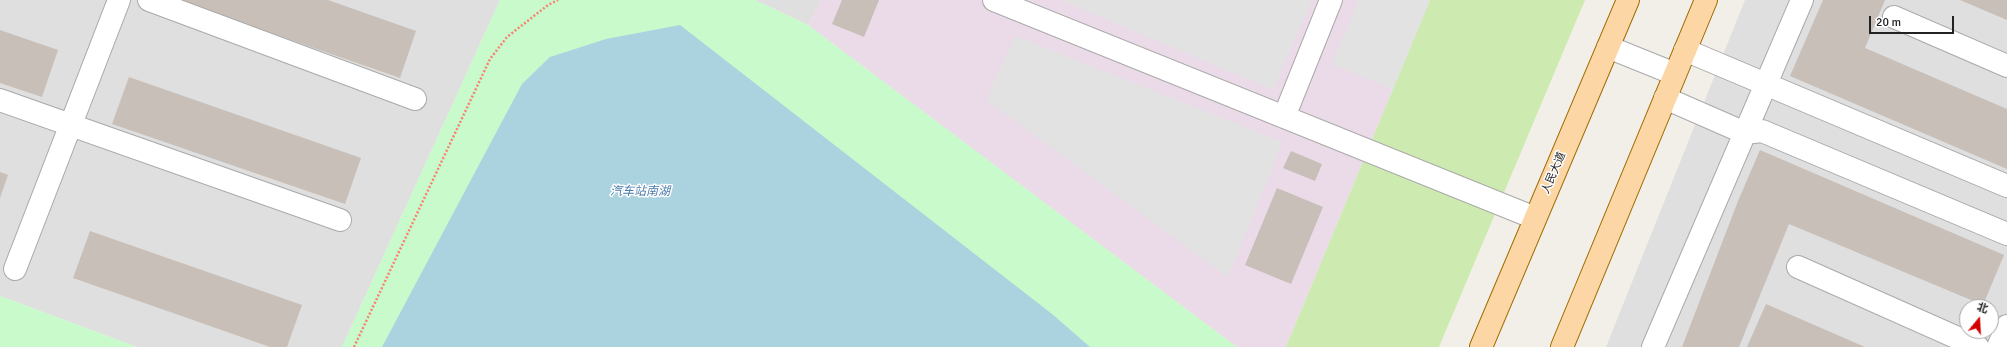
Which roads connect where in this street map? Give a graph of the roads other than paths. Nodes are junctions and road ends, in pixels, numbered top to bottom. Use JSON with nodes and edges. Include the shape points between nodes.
{"nodes":[{"id":1,"x":119,"y":0,"type":"edge"},
{"id":2,"x":149,"y":0,"type":"edge"},
{"id":3,"x":994,"y":0,"type":"edge"},
{"id":4,"x":1331,"y":0,"type":"edge"},
{"id":5,"x":1628,"y":0,"type":"edge"},
{"id":6,"x":1706,"y":0,"type":"edge"},
{"id":7,"x":1802,"y":0,"type":"edge"},
{"id":8,"x":1894,"y":17,"type":"dead end"},
{"id":9,"x":1608,"y":47,"type":"junction"},
{"id":10,"x":1685,"y":50,"type":"junction"},
{"id":11,"x":2007,"y":66,"type":"edge"},
{"id":12,"x":1676,"y":74,"type":"junction"},
{"id":13,"x":1766,"y":84,"type":"junction"},
{"id":14,"x":415,"y":98,"type":"dead end"},
{"id":15,"x":1665,"y":98,"type":"junction"},
{"id":16,"x":0,"y":100,"type":"edge"},
{"id":17,"x":1284,"y":117,"type":"junction"},
{"id":18,"x":71,"y":125,"type":"junction"},
{"id":19,"x":1745,"y":133,"type":"junction"},
{"id":20,"x":2007,"y":186,"type":"edge"},
{"id":21,"x":1535,"y":218,"type":"junction"},
{"id":22,"x":340,"y":220,"type":"dead end"},
{"id":23,"x":2007,"y":234,"type":"edge"},
{"id":24,"x":1798,"y":267,"type":"dead end"},
{"id":25,"x":15,"y":269,"type":"dead end"},
{"id":26,"x":1481,"y":347,"type":"edge"},
{"id":27,"x":1562,"y":347,"type":"edge"},
{"id":28,"x":1653,"y":347,"type":"edge"},
{"id":29,"x":1978,"y":347,"type":"edge"}],
"edges":[{"from":1,"to":18,"type":"lane"},
{"from":2,"to":14,"type":"lane"},
{"from":3,"to":17,"type":"lane"},
{"from":4,"to":17,"type":"lane"},
{"from":5,"to":9,"type":"main road","name":"人民大道"},
{"from":6,"to":10,"type":"main road"},
{"from":7,"to":13,"type":"lane"},
{"from":8,"to":11,"type":"lane"},
{"from":9,"to":12,"type":"lane"},
{"from":9,"to":21,"type":"main road","name":"人民大道"},
{"from":10,"to":12,"type":"main road"},
{"from":10,"to":13,"type":"lane"},
{"from":12,"to":15,"type":"main road"},
{"from":13,"to":19,"type":"lane"},
{"from":13,"to":20,"type":"lane"},
{"from":15,"to":19,"type":"lane"},
{"from":15,"to":27,"type":"main road"},
{"from":16,"to":18,"type":"lane"},
{"from":17,"to":21,"type":"lane"},
{"from":18,"to":22,"type":"lane"},
{"from":18,"to":25,"type":"lane"},
{"from":19,"to":23,"type":"lane","via":[[1762,131]]},
{"from":19,"to":28,"type":"lane"},
{"from":21,"to":26,"type":"main road","name":"人民大道"},
{"from":24,"to":29,"type":"lane"}]}
